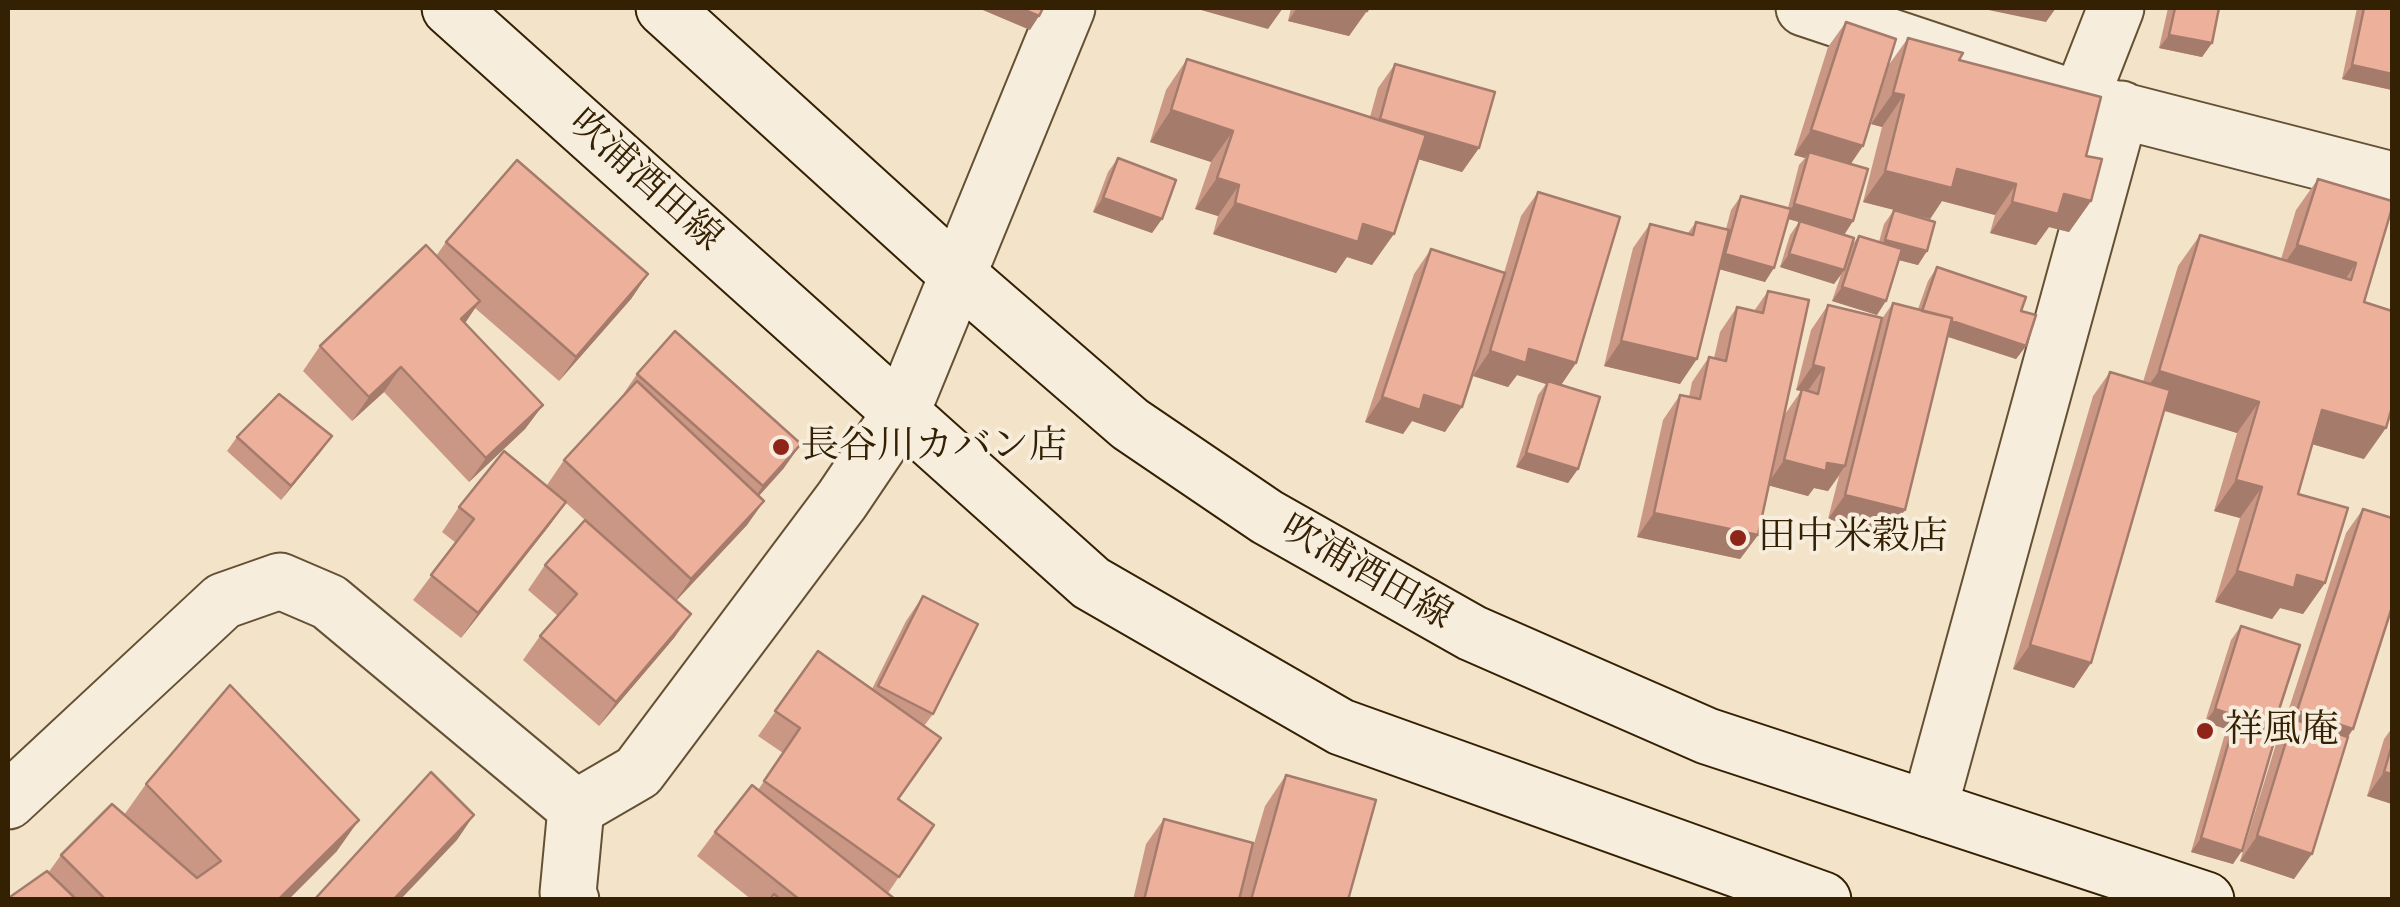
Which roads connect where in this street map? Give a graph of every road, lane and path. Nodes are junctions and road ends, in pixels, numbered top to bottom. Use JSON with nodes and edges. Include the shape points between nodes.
{"nodes":[{"id":1,"x":450,"y":8,"type":"edge"},
{"id":2,"x":664,"y":8,"type":"edge"},
{"id":3,"x":1067,"y":8,"type":"edge"},
{"id":4,"x":1804,"y":8,"type":"edge"},
{"id":5,"x":2116,"y":8,"type":"edge"},
{"id":6,"x":2100,"y":104,"type":"junction"},
{"id":7,"x":2392,"y":180,"type":"edge"},
{"id":8,"x":957,"y":274,"type":"junction"},
{"id":9,"x":902,"y":410,"type":"junction"},
{"id":10,"x":8,"y":801,"type":"edge"},
{"id":11,"x":576,"y":808,"type":"junction"},
{"id":12,"x":1929,"y":809,"type":"junction"},
{"id":13,"x":570,"y":900,"type":"edge"},
{"id":14,"x":1823,"y":900,"type":"edge"},
{"id":15,"x":2206,"y":900,"type":"edge"}],
"edges":[{"from":1,"to":9,"type":"main road","name":"吹浦酒田線"},
{"from":2,"to":8,"type":"main road","name":"吹浦酒田線"},
{"from":3,"to":8,"type":"main road"},
{"from":4,"to":6,"type":"main road"},
{"from":5,"to":6,"type":"main road"},
{"from":6,"to":7,"type":"main road"},
{"from":6,"to":12,"type":"main road"},
{"from":8,"to":9,"type":"main road"},
{"from":8,"to":12,"type":"main road","name":"吹浦酒田線","via":[[1130,424],[1267,517],[1472,634],[1707,736]]},
{"from":9,"to":11,"type":"main road","via":[[638,772]]},
{"from":9,"to":14,"type":"main road","name":"吹浦酒田線","via":[[1090,584],[1341,727]]},
{"from":10,"to":11,"type":"main road","via":[[223,601],[280,581],[330,602]]},
{"from":11,"to":13,"type":"main road"},
{"from":12,"to":15,"type":"main road","name":"吹浦酒田線"}]}
